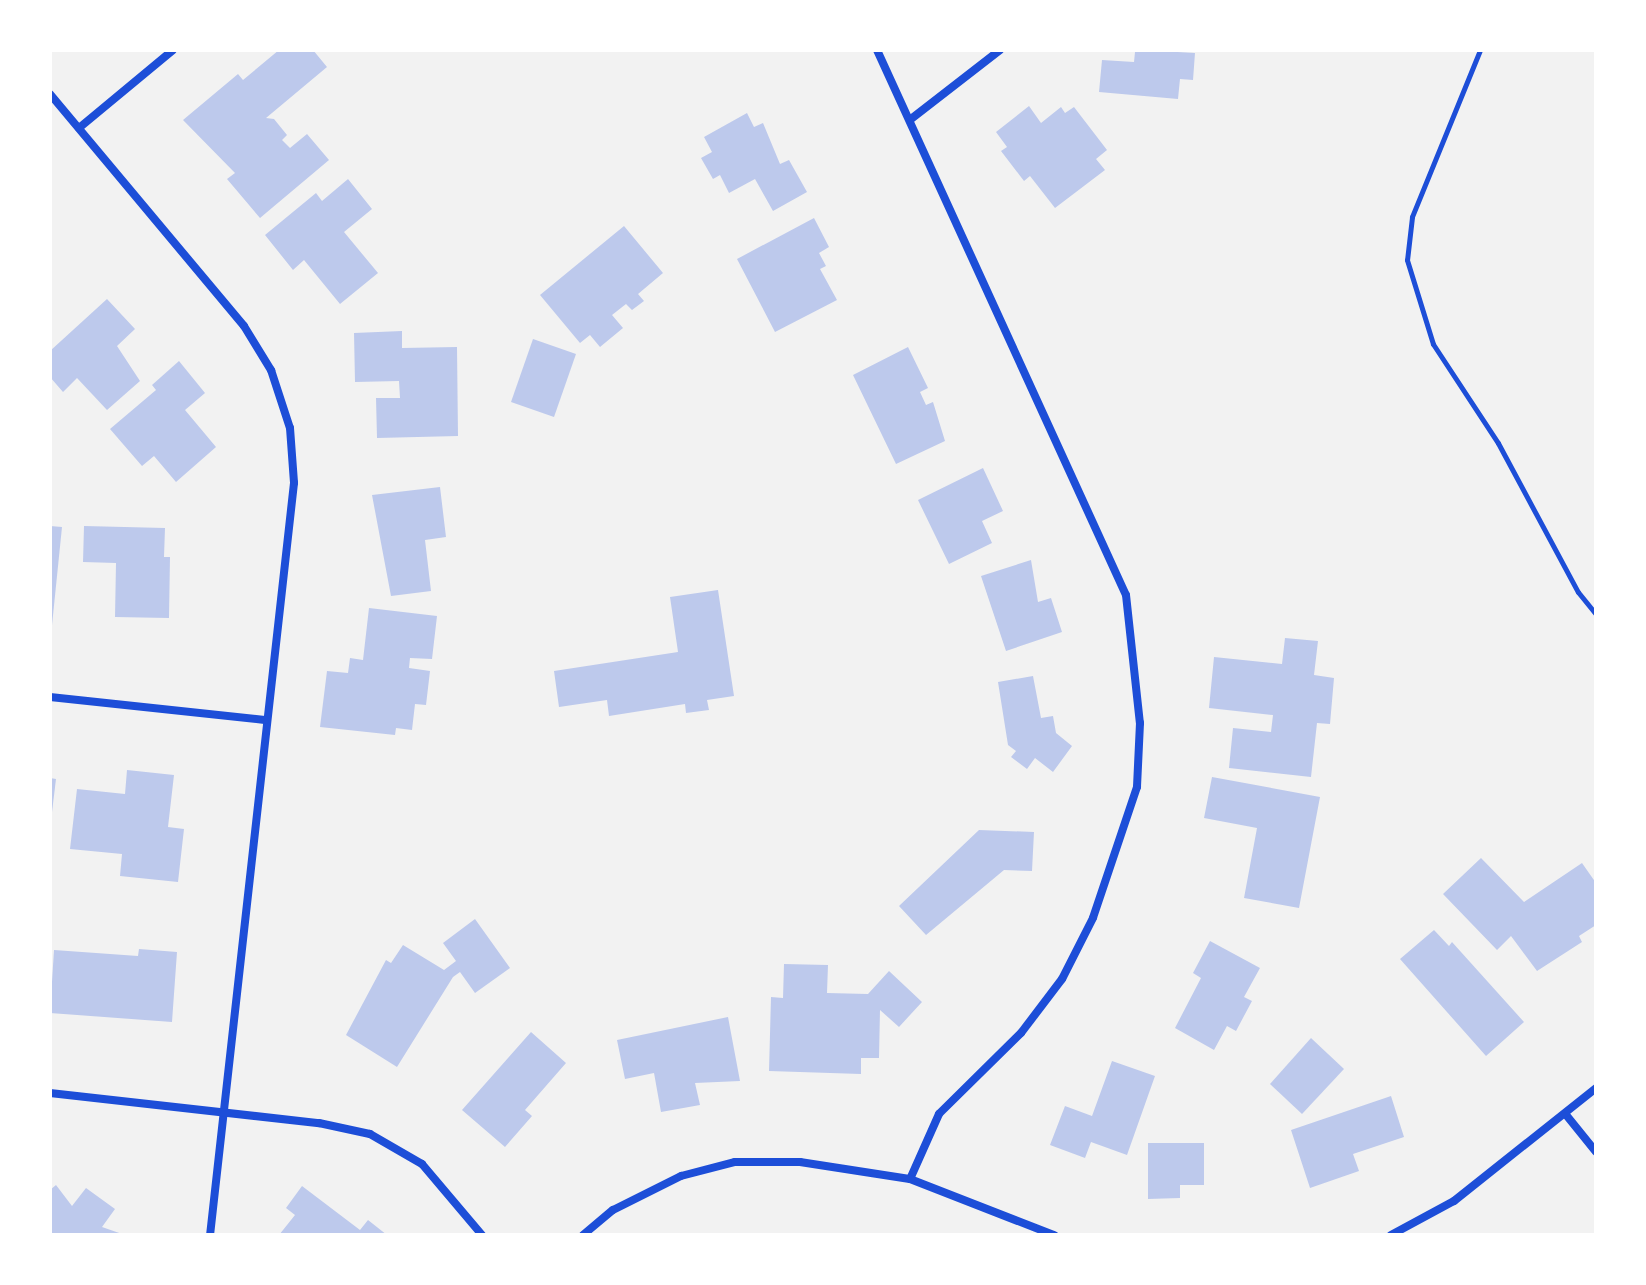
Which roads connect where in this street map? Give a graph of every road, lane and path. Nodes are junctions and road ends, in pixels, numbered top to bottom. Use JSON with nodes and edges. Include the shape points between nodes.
{"nodes":[{"id":1,"x":173,"y":50,"type":"edge"},
{"id":2,"x":877,"y":50,"type":"edge"},
{"id":3,"x":1000,"y":50,"type":"edge"},
{"id":4,"x":1480,"y":50,"type":"edge"},
{"id":5,"x":50,"y":94,"type":"edge"},
{"id":6,"x":911,"y":119,"type":"junction"},
{"id":7,"x":79,"y":128,"type":"junction"},
{"id":8,"x":1596,"y":614,"type":"edge"},
{"id":9,"x":50,"y":697,"type":"edge"},
{"id":10,"x":265,"y":720,"type":"junction"},
{"id":11,"x":1596,"y":1088,"type":"edge"},
{"id":12,"x":50,"y":1093,"type":"edge"},
{"id":13,"x":225,"y":1112,"type":"junction"},
{"id":14,"x":1567,"y":1116,"type":"junction"},
{"id":15,"x":1596,"y":1152,"type":"edge"},
{"id":16,"x":910,"y":1179,"type":"junction"},
{"id":17,"x":210,"y":1235,"type":"edge"},
{"id":18,"x":482,"y":1235,"type":"edge"},
{"id":19,"x":583,"y":1235,"type":"edge"},
{"id":20,"x":1054,"y":1235,"type":"edge"},
{"id":21,"x":1391,"y":1235,"type":"edge"}],
"edges":[{"from":1,"to":7,"type":"street"},
{"from":2,"to":6,"type":"street"},
{"from":3,"to":6,"type":"street"},
{"from":4,"to":8,"type":"path","via":[[1412,217],[1407,260],[1433,344],[1498,443],[1578,592]]},
{"from":5,"to":7,"type":"street"},
{"from":6,"to":16,"type":"street","via":[[1126,595],[1140,723],[1137,787],[1093,918],[1062,979],[1021,1033],[939,1114]]},
{"from":7,"to":10,"type":"street","via":[[244,326],[271,370],[290,428],[294,483]]},
{"from":9,"to":10,"type":"street"},
{"from":10,"to":13,"type":"street"},
{"from":11,"to":14,"type":"street"},
{"from":12,"to":13,"type":"street"},
{"from":13,"to":17,"type":"street"},
{"from":13,"to":18,"type":"street","via":[[370,1134],[422,1164]]},
{"from":14,"to":15,"type":"street"},
{"from":14,"to":21,"type":"street","via":[[1454,1201]]},
{"from":16,"to":19,"type":"street","via":[[800,1162],[735,1162],[681,1176],[613,1210]]},
{"from":16,"to":20,"type":"street"}]}
